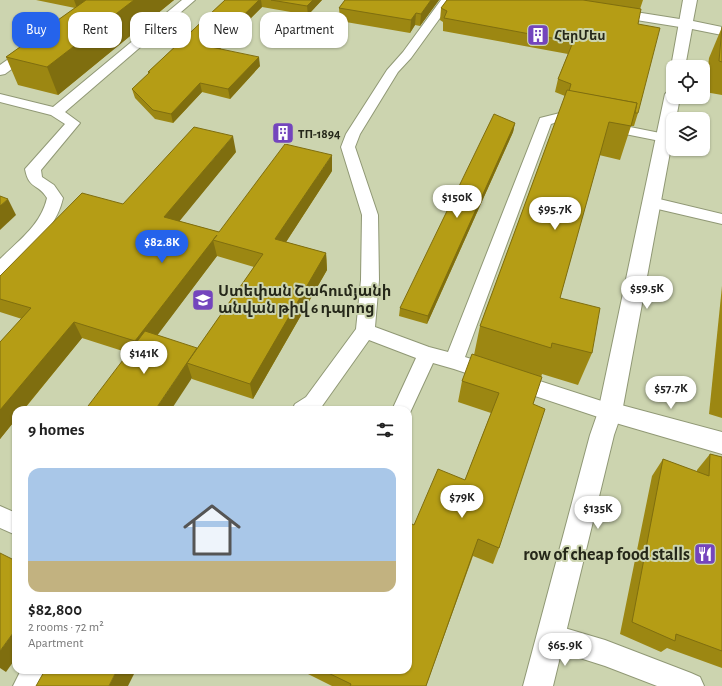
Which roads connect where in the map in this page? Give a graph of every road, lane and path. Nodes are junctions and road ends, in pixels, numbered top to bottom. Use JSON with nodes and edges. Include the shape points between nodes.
{"nodes":[{"id":1,"x":189,"y":0,"type":"edge"},
{"id":2,"x":447,"y":0,"type":"edge"},
{"id":3,"x":690,"y":0,"type":"edge"},
{"id":4,"x":598,"y":10,"type":"edge"},
{"id":5,"x":686,"y":24,"type":"junction"},
{"id":6,"x":722,"y":30,"type":"edge"},
{"id":7,"x":32,"y":48,"type":"edge"},
{"id":8,"x":679,"y":60,"type":"edge"},
{"id":9,"x":0,"y":71,"type":"edge"},
{"id":10,"x":0,"y":98,"type":"edge"},
{"id":11,"x":671,"y":104,"type":"edge"},
{"id":12,"x":56,"y":112,"type":"junction"},
{"id":13,"x":664,"y":138,"type":"junction"},
{"id":14,"x":651,"y":202,"type":"junction"},
{"id":15,"x":722,"y":219,"type":"edge"},
{"id":16,"x":0,"y":270,"type":"edge"},
{"id":17,"x":364,"y":331,"type":"junction"},
{"id":18,"x":427,"y":354,"type":"junction"},
{"id":19,"x":454,"y":361,"type":"junction"},
{"id":20,"x":308,"y":406,"type":"edge"},
{"id":21,"x":404,"y":406,"type":"edge"},
{"id":22,"x":610,"y":412,"type":"junction"},
{"id":23,"x":722,"y":443,"type":"edge"},
{"id":24,"x":0,"y":517,"type":"edge"},
{"id":25,"x":12,"y":522,"type":"edge"},
{"id":26,"x":551,"y":637,"type":"junction"},
{"id":27,"x":34,"y":674,"type":"edge"},
{"id":28,"x":26,"y":686,"type":"edge"},
{"id":29,"x":538,"y":686,"type":"edge"},
{"id":30,"x":691,"y":686,"type":"edge"}],
"edges":[{"from":1,"to":12,"type":"lane"},
{"from":2,"to":17,"type":"lane","via":[[407,55],[392,70],[353,134],[348,147],[370,215],[370,280]]},
{"from":3,"to":5,"type":"street"},
{"from":4,"to":5,"type":"street"},
{"from":5,"to":6,"type":"street"},
{"from":5,"to":8,"type":"street"},
{"from":7,"to":9,"type":"lane"},
{"from":10,"to":12,"type":"lane"},
{"from":11,"to":13,"type":"street"},
{"from":12,"to":16,"type":"lane","via":[[73,122],[33,169],[35,179],[49,188],[55,198],[52,211],[44,225]]},
{"from":13,"to":14,"type":"street"},
{"from":13,"to":19,"type":"lane","via":[[560,117],[545,121]]},
{"from":14,"to":15,"type":"lane"},
{"from":14,"to":22,"type":"street"},
{"from":17,"to":18,"type":"lane"},
{"from":17,"to":20,"type":"lane"},
{"from":18,"to":19,"type":"lane"},
{"from":18,"to":21,"type":"lane"},
{"from":19,"to":22,"type":"lane"},
{"from":22,"to":23,"type":"street"},
{"from":22,"to":26,"type":"street","via":[[602,434]]},
{"from":24,"to":25,"type":"lane"},
{"from":26,"to":29,"type":"street"},
{"from":26,"to":30,"type":"lane","via":[[605,652]]},
{"from":27,"to":28,"type":"lane"}]}
